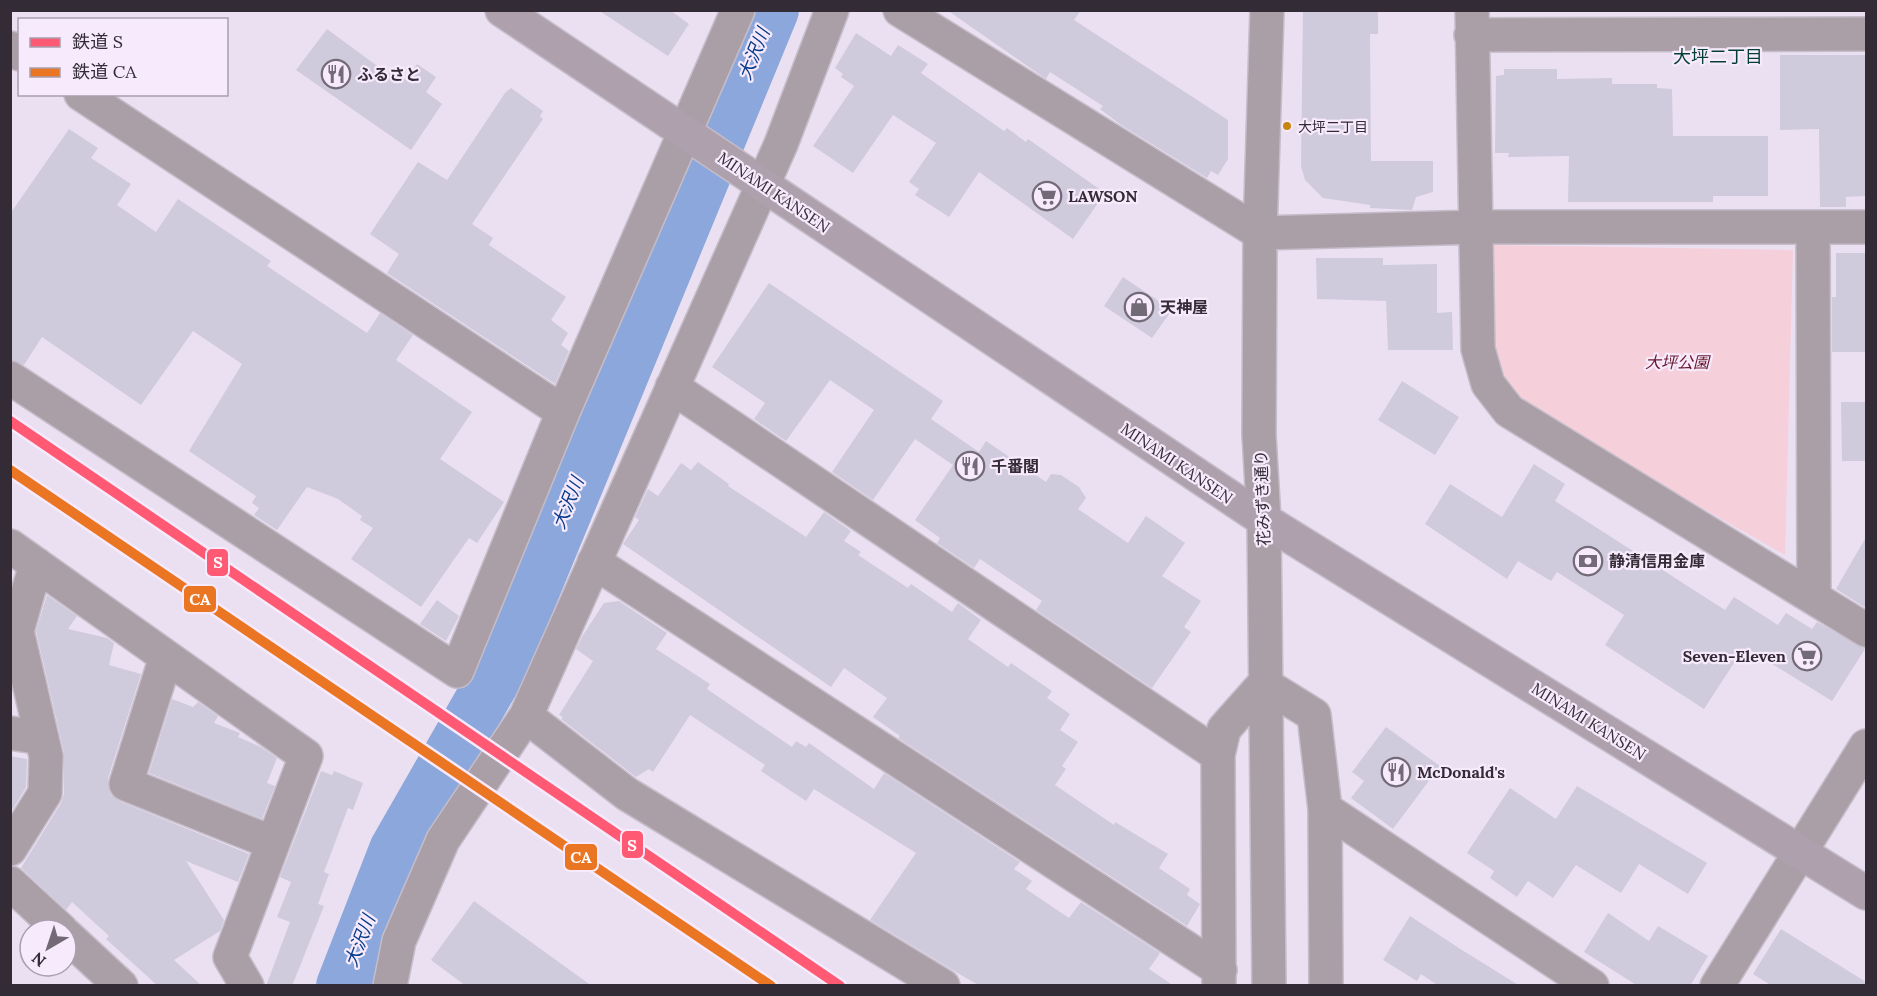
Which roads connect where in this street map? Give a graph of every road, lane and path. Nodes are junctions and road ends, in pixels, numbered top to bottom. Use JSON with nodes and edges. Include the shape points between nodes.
{"nodes":[{"id":1,"x":502,"y":10,"type":"edge"},
{"id":2,"x":738,"y":10,"type":"edge"},
{"id":3,"x":832,"y":10,"type":"edge"},
{"id":4,"x":900,"y":10,"type":"edge"},
{"id":5,"x":1260,"y":15,"type":"edge"},
{"id":6,"x":1471,"y":23,"type":"edge"},
{"id":7,"x":1866,"y":34,"type":"edge"},
{"id":8,"x":84,"y":96,"type":"edge"},
{"id":9,"x":691,"y":136,"type":"junction"},
{"id":10,"x":757,"y":181,"type":"junction"},
{"id":11,"x":1477,"y":226,"type":"junction"},
{"id":12,"x":1866,"y":227,"type":"edge"},
{"id":13,"x":1814,"y":228,"type":"junction"},
{"id":14,"x":1260,"y":233,"type":"junction"},
{"id":15,"x":10,"y":378,"type":"edge"},
{"id":16,"x":672,"y":387,"type":"junction"},
{"id":17,"x":563,"y":412,"type":"junction"},
{"id":18,"x":1264,"y":520,"type":"junction"},
{"id":19,"x":23,"y":555,"type":"edge"},
{"id":20,"x":594,"y":562,"type":"junction"},
{"id":21,"x":1814,"y":598,"type":"junction"},
{"id":22,"x":1866,"y":630,"type":"edge"},
{"id":23,"x":166,"y":657,"type":"junction"},
{"id":24,"x":1264,"y":684,"type":"junction"},
{"id":25,"x":526,"y":716,"type":"junction"},
{"id":26,"x":26,"y":735,"type":"edge"},
{"id":27,"x":1866,"y":747,"type":"edge"},
{"id":28,"x":1218,"y":755,"type":"junction"},
{"id":29,"x":1325,"y":809,"type":"junction"},
{"id":30,"x":273,"y":843,"type":"junction"},
{"id":31,"x":10,"y":849,"type":"edge"},
{"id":32,"x":1800,"y":852,"type":"junction"},
{"id":33,"x":10,"y":883,"type":"edge"},
{"id":34,"x":1866,"y":893,"type":"edge"},
{"id":35,"x":48,"y":918,"type":"edge"},
{"id":36,"x":78,"y":946,"type":"edge"},
{"id":37,"x":1220,"y":978,"type":"edge"},
{"id":38,"x":121,"y":986,"type":"edge"},
{"id":39,"x":247,"y":986,"type":"edge"},
{"id":40,"x":390,"y":986,"type":"edge"},
{"id":41,"x":943,"y":986,"type":"edge"},
{"id":42,"x":1269,"y":986,"type":"edge"},
{"id":43,"x":1326,"y":986,"type":"edge"},
{"id":44,"x":1592,"y":986,"type":"edge"},
{"id":45,"x":1717,"y":986,"type":"edge"}],
"edges":[{"from":1,"to":9,"type":"main road","name":"MINAMI KANSEN"},
{"from":2,"to":9,"type":"street"},
{"from":3,"to":10,"type":"street"},
{"from":4,"to":14,"type":"street"},
{"from":5,"to":14,"type":"street","name":"花みずき通り"},
{"from":6,"to":7,"type":"street"},
{"from":6,"to":11,"type":"street"},
{"from":8,"to":17,"type":"street"},
{"from":9,"to":10,"type":"main road","name":"MINAMI KANSEN"},
{"from":9,"to":17,"type":"street"},
{"from":10,"to":16,"type":"street"},
{"from":10,"to":18,"type":"main road","name":"MINAMI KANSEN"},
{"from":11,"to":13,"type":"street"},
{"from":11,"to":14,"type":"street"},
{"from":11,"to":21,"type":"street","via":[[1478,349],[1488,384],[1509,411]]},
{"from":12,"to":13,"type":"street"},
{"from":13,"to":21,"type":"street"},
{"from":14,"to":18,"type":"street","name":"花みずき通り","via":[[1259,435]]},
{"from":15,"to":17,"type":"street","via":[[457,671]]},
{"from":16,"to":20,"type":"street"},
{"from":16,"to":28,"type":"street"},
{"from":18,"to":24,"type":"street","name":"花みずき通り"},
{"from":18,"to":32,"type":"main road","name":"MINAMI KANSEN"},
{"from":19,"to":23,"type":"street"},
{"from":19,"to":26,"type":"street","via":[[17,631]]},
{"from":20,"to":25,"type":"street"},
{"from":20,"to":37,"type":"street"},
{"from":21,"to":22,"type":"street"},
{"from":23,"to":30,"type":"street","via":[[306,756]]},
{"from":23,"to":30,"type":"street","via":[[126,784]]},
{"from":24,"to":28,"type":"street","via":[[1224,729]]},
{"from":24,"to":29,"type":"street","via":[[1314,715]]},
{"from":24,"to":42,"type":"street","name":"花みずき通り"},
{"from":25,"to":40,"type":"street","via":[[443,840],[399,941]]},
{"from":25,"to":41,"type":"street","via":[[627,794]]},
{"from":26,"to":31,"type":"street","via":[[46,756],[45,793]]},
{"from":27,"to":32,"type":"street"},
{"from":28,"to":37,"type":"street"},
{"from":29,"to":43,"type":"street"},
{"from":29,"to":44,"type":"street"},
{"from":30,"to":39,"type":"street","via":[[230,957]]},
{"from":32,"to":34,"type":"main road","name":"MINAMI KANSEN"},
{"from":32,"to":45,"type":"street"},
{"from":33,"to":35,"type":"street"},
{"from":36,"to":38,"type":"street"}]}
